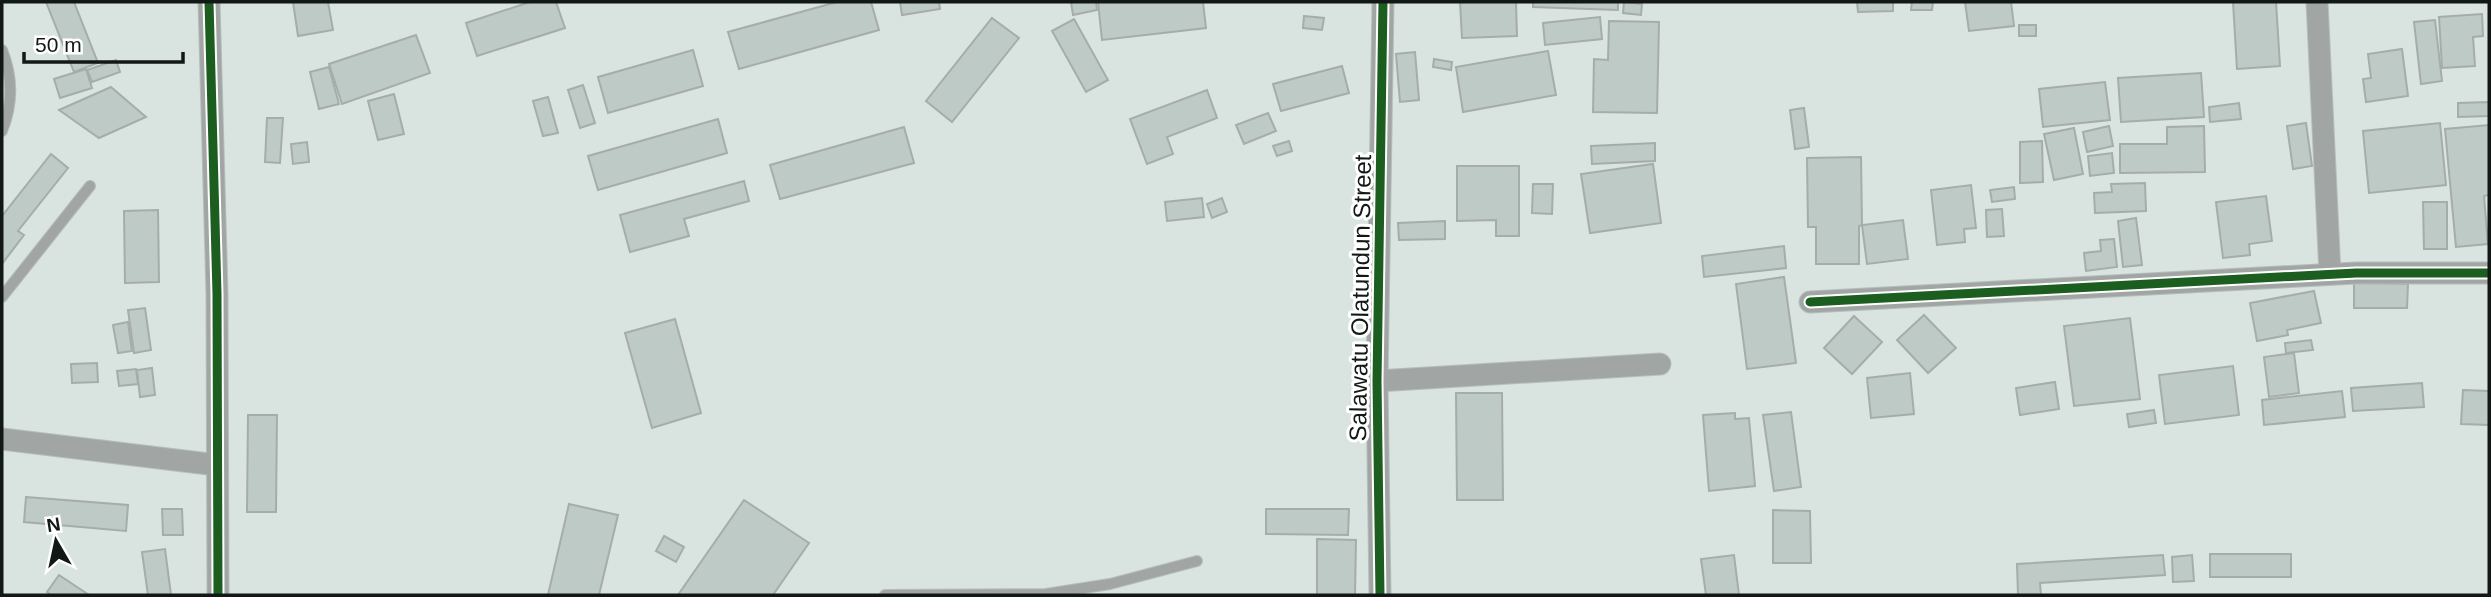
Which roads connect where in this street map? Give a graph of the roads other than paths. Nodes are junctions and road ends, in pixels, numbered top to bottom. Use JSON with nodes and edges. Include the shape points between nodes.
{"nodes":[{"id":1,"x":209,"y":2,"type":"edge"},
{"id":2,"x":1383,"y":2,"type":"edge"},
{"id":3,"x":2316,"y":2,"type":"edge"},
{"id":4,"x":2,"y":50,"type":"edge"},
{"id":5,"x":2,"y":131,"type":"edge"},
{"id":6,"x":90,"y":186,"type":"dead end"},
{"id":7,"x":2489,"y":273,"type":"edge"},
{"id":8,"x":2330,"y":274,"type":"junction"},
{"id":9,"x":2,"y":297,"type":"edge"},
{"id":10,"x":1810,"y":302,"type":"dead end"},
{"id":11,"x":1660,"y":364,"type":"dead end"},
{"id":12,"x":1377,"y":381,"type":"junction"},
{"id":13,"x":2,"y":439,"type":"edge"},
{"id":14,"x":217,"y":465,"type":"junction"},
{"id":15,"x":1197,"y":561,"type":"dead end"},
{"id":16,"x":218,"y":595,"type":"edge"},
{"id":17,"x":885,"y":595,"type":"edge"},
{"id":18,"x":1380,"y":595,"type":"edge"}],
"edges":[{"from":1,"to":14,"type":"street"},
{"from":2,"to":12,"type":"street","name":"Salawatu Olatundun Street"},
{"from":3,"to":8,"type":"street"},
{"from":4,"to":5,"type":"lane","via":[[10,100]]},
{"from":6,"to":9,"type":"lane"},
{"from":7,"to":8,"type":"street"},
{"from":8,"to":10,"type":"street"},
{"from":11,"to":12,"type":"street"},
{"from":12,"to":18,"type":"street","name":"Salawatu Olatundun Street"},
{"from":13,"to":14,"type":"street"},
{"from":14,"to":16,"type":"street"},
{"from":15,"to":17,"type":"lane","via":[[1110,584],[1046,594]]}]}
